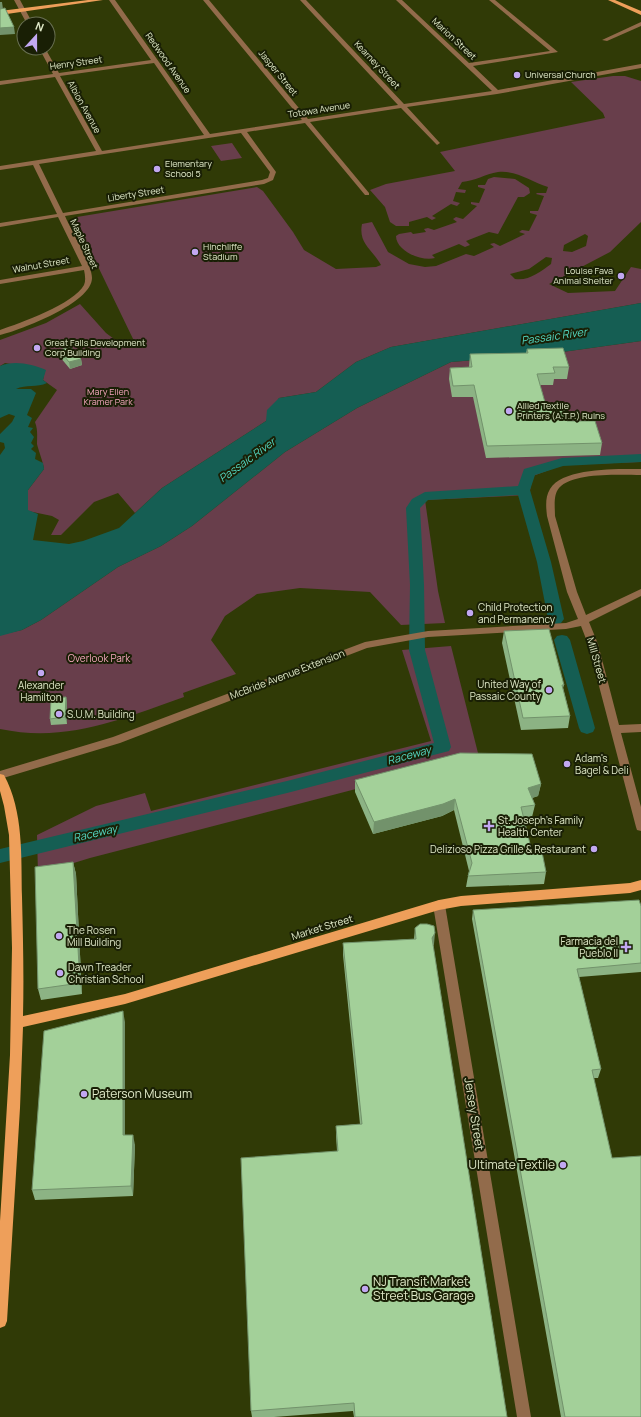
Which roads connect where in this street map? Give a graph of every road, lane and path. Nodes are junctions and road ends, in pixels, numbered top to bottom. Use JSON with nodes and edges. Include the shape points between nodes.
{"nodes":[{"id":1,"x":17,"y":0,"type":"edge"},
{"id":2,"x":100,"y":0,"type":"edge"},
{"id":3,"x":112,"y":0,"type":"edge"},
{"id":4,"x":206,"y":0,"type":"edge"},
{"id":5,"x":303,"y":0,"type":"edge"},
{"id":6,"x":399,"y":0,"type":"edge"},
{"id":7,"x":492,"y":0,"type":"edge"},
{"id":8,"x":611,"y":0,"type":"edge"},
{"id":9,"x":22,"y":10,"type":"junction"},
{"id":10,"x":0,"y":13,"type":"edge"},
{"id":11,"x":641,"y":13,"type":"edge"},
{"id":12,"x":25,"y":16,"type":"edge"},
{"id":13,"x":641,"y":24,"type":"edge"},
{"id":14,"x":605,"y":40,"type":"dead end"},
{"id":15,"x":46,"y":56,"type":"edge"},
{"id":16,"x":155,"y":61,"type":"junction"},
{"id":17,"x":468,"y":64,"type":"junction"},
{"id":18,"x":641,"y":66,"type":"edge"},
{"id":19,"x":632,"y":68,"type":"junction"},
{"id":20,"x":641,"y":72,"type":"edge"},
{"id":21,"x":56,"y":75,"type":"junction"},
{"id":22,"x":0,"y":83,"type":"edge"},
{"id":23,"x":497,"y":92,"type":"junction"},
{"id":24,"x":403,"y":106,"type":"junction"},
{"id":25,"x":306,"y":121,"type":"junction"},
{"id":26,"x":243,"y":131,"type":"junction"},
{"id":27,"x":208,"y":136,"type":"junction"},
{"id":28,"x":437,"y":143,"type":"dead end"},
{"id":29,"x":100,"y":153,"type":"junction"},
{"id":30,"x":35,"y":163,"type":"junction"},
{"id":31,"x":0,"y":168,"type":"edge"},
{"id":32,"x":368,"y":194,"type":"dead end"},
{"id":33,"x":61,"y":215,"type":"junction"},
{"id":34,"x":0,"y":224,"type":"edge"},
{"id":35,"x":86,"y":267,"type":"junction"},
{"id":36,"x":0,"y":282,"type":"edge"},
{"id":37,"x":0,"y":333,"type":"edge"},
{"id":38,"x":641,"y":472,"type":"edge"},
{"id":39,"x":641,"y":592,"type":"edge"},
{"id":40,"x":584,"y":620,"type":"junction"},
{"id":41,"x":641,"y":728,"type":"edge"},
{"id":42,"x":616,"y":729,"type":"junction"},
{"id":43,"x":0,"y":775,"type":"edge"},
{"id":44,"x":0,"y":778,"type":"edge"},
{"id":45,"x":641,"y":827,"type":"edge"},
{"id":46,"x":641,"y":885,"type":"edge"},
{"id":47,"x":439,"y":905,"type":"junction"},
{"id":48,"x":16,"y":1023,"type":"junction"},
{"id":49,"x":0,"y":1322,"type":"edge"},
{"id":50,"x":524,"y":1417,"type":"edge"}],
"edges":[{"from":1,"to":9,"type":"street"},
{"from":2,"to":9,"type":"main road"},
{"from":3,"to":16,"type":"street","name":"Redwood Avenue"},
{"from":4,"to":25,"type":"street","name":"Jasper Street"},
{"from":5,"to":24,"type":"street","name":"Kearney Street"},
{"from":6,"to":17,"type":"street","name":"Marion Street"},
{"from":7,"to":17,"type":"street","via":[[554,52]]},
{"from":8,"to":11,"type":"main road"},
{"from":9,"to":10,"type":"main road"},
{"from":9,"to":12,"type":"street"},
{"from":13,"to":14,"type":"street"},
{"from":15,"to":21,"type":"street","name":"Albion Avenue"},
{"from":16,"to":21,"type":"street","name":"Henry Street"},
{"from":16,"to":27,"type":"street","name":"Redwood Avenue"},
{"from":17,"to":23,"type":"street","name":"Marion Street"},
{"from":18,"to":19,"type":"street","name":"Totowa Avenue"},
{"from":19,"to":20,"type":"street"},
{"from":19,"to":23,"type":"street","name":"Totowa Avenue"},
{"from":21,"to":22,"type":"street","name":"Henry Street"},
{"from":21,"to":29,"type":"street","name":"Albion Avenue"},
{"from":23,"to":24,"type":"street","name":"Totowa Avenue"},
{"from":24,"to":25,"type":"street","name":"Totowa Avenue"},
{"from":24,"to":28,"type":"street","name":"Kearney Street"},
{"from":25,"to":26,"type":"street","name":"Totowa Avenue"},
{"from":25,"to":32,"type":"street","name":"Jasper Street"},
{"from":26,"to":27,"type":"street","name":"Totowa Avenue"},
{"from":26,"to":33,"type":"street","name":"Liberty Street","via":[[274,172],[273,177],[264,182]]},
{"from":27,"to":29,"type":"street","name":"Totowa Avenue"},
{"from":29,"to":30,"type":"street","name":"Totowa Avenue"},
{"from":30,"to":31,"type":"street","name":"Totowa Avenue"},
{"from":30,"to":33,"type":"street","name":"Maple Street"},
{"from":33,"to":34,"type":"street","name":"Liberty Street"},
{"from":33,"to":35,"type":"street","name":"Maple Street"},
{"from":35,"to":36,"type":"street","name":"Walnut Street"},
{"from":35,"to":37,"type":"street","name":"Maple Street","via":[[88,283],[78,296],[50,312]]},
{"from":38,"to":40,"type":"street","name":"Mill Street","via":[[581,476],[557,485],[552,495],[550,516],[572,592]]},
{"from":39,"to":40,"type":"street","name":"McBride Avenue Extension"},
{"from":40,"to":42,"type":"street","name":"Mill Street"},
{"from":40,"to":43,"type":"street","name":"McBride Avenue Extension","via":[[557,628],[428,634],[365,645],[116,740]]},
{"from":41,"to":42,"type":"street"},
{"from":42,"to":45,"type":"street","name":"Mill Street"},
{"from":44,"to":48,"type":"main road","via":[[12,818],[14,835],[18,930]]},
{"from":46,"to":47,"type":"main road","name":"Market Street","via":[[630,888],[461,900]]},
{"from":47,"to":48,"type":"main road","name":"Market Street","via":[[125,999]]},
{"from":47,"to":50,"type":"street","name":"Jersey Street"},
{"from":48,"to":49,"type":"main road","via":[[15,1085]]}]}
